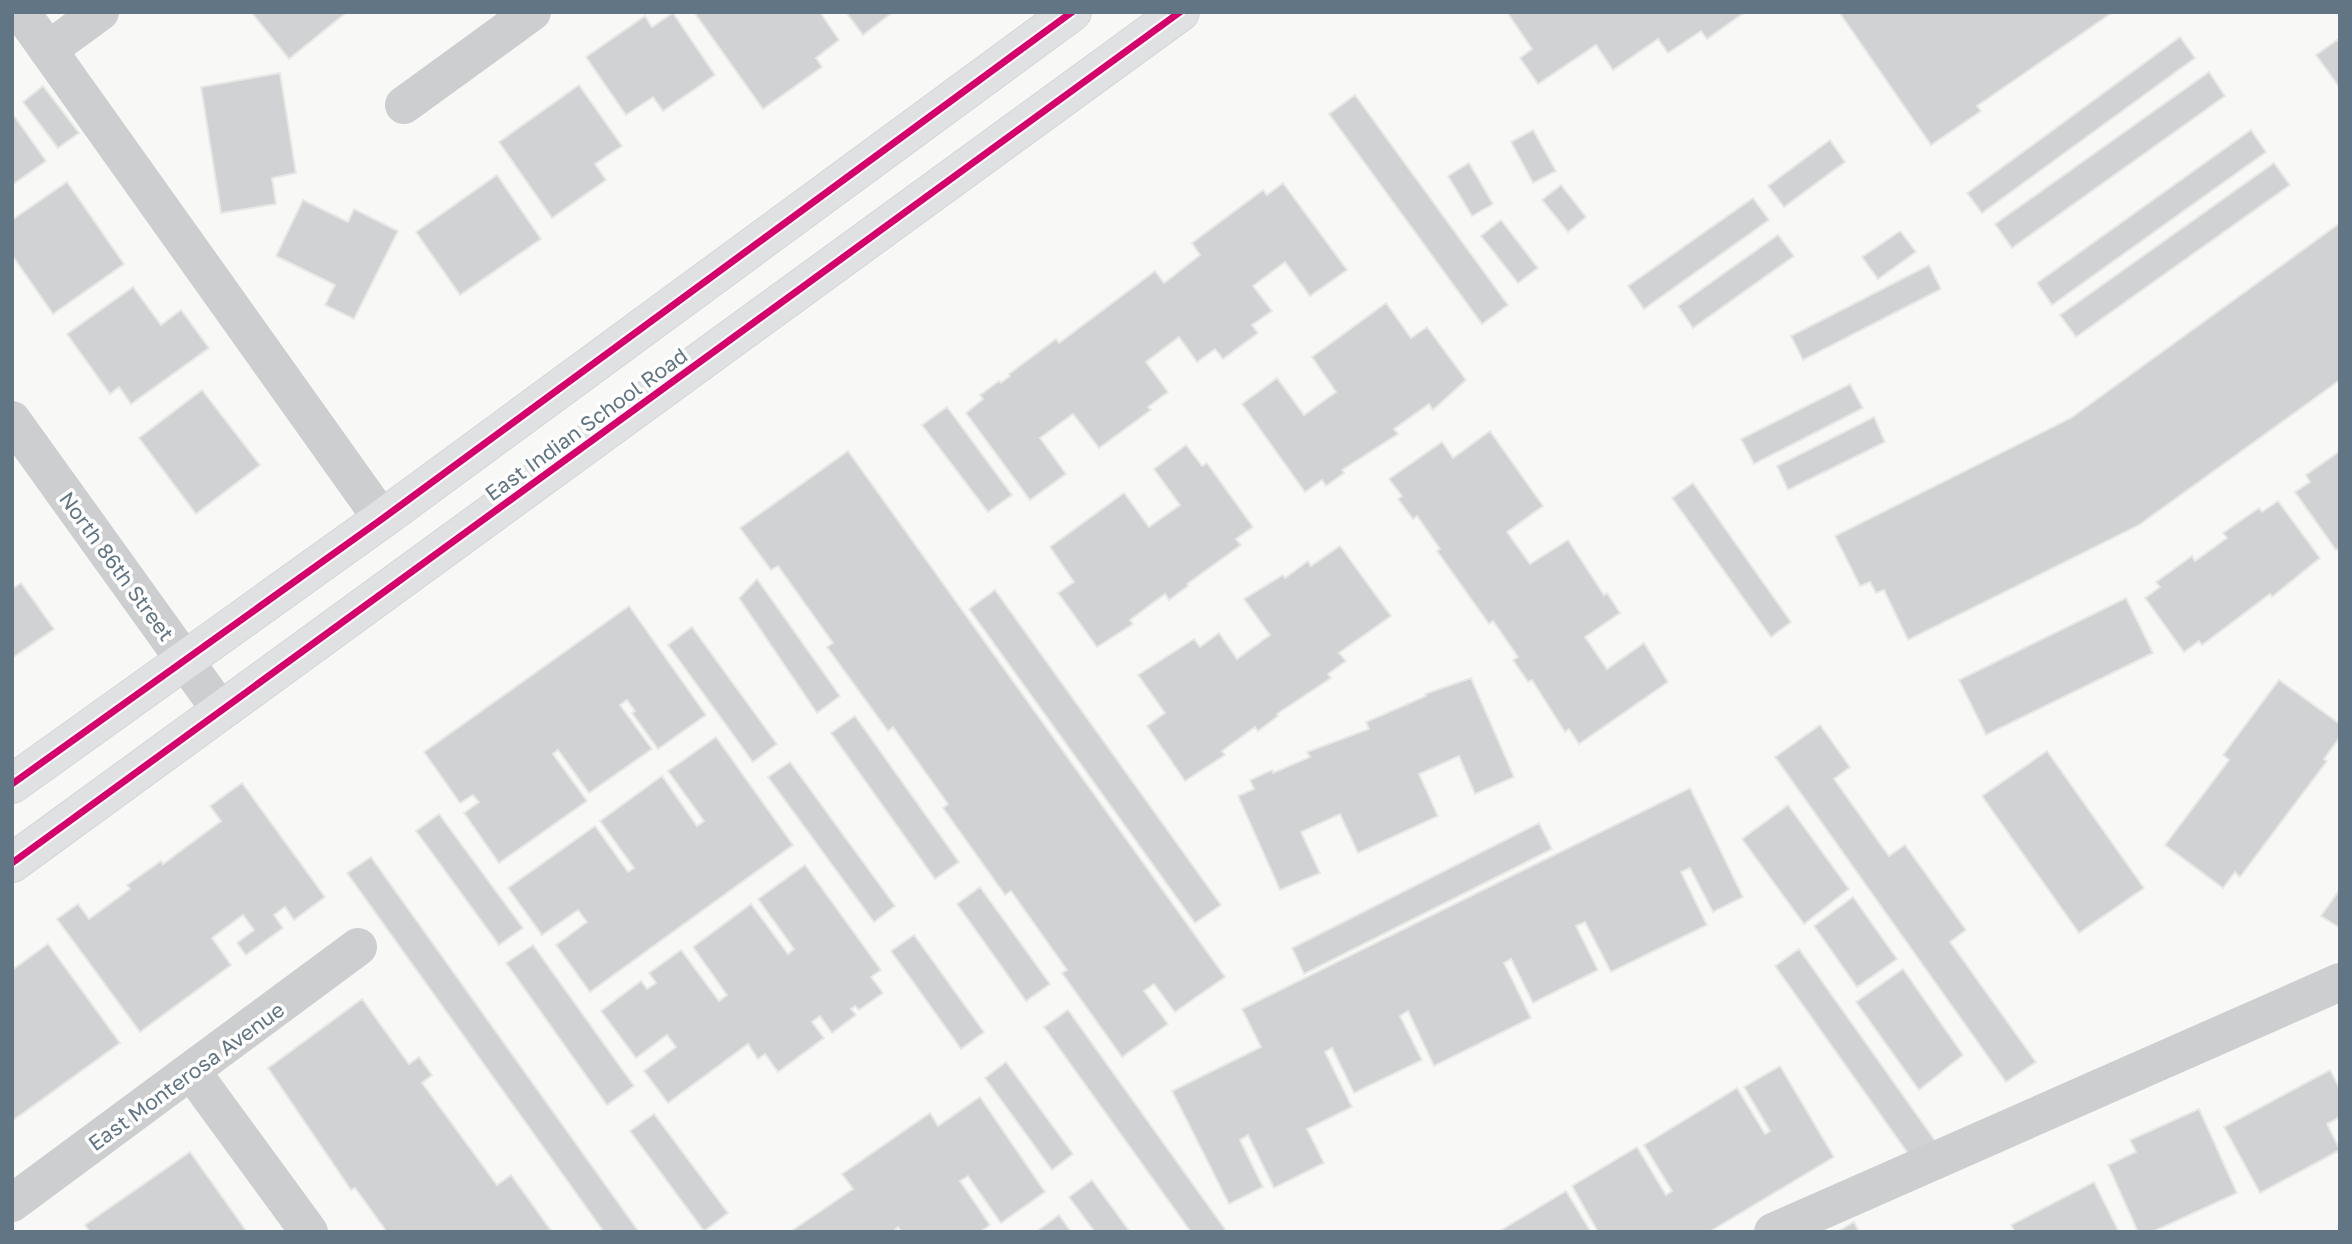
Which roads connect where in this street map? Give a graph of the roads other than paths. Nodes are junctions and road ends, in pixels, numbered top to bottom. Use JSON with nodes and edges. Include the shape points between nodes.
{"nodes":[{"id":1,"x":21,"y":12,"type":"edge"},
{"id":2,"x":100,"y":12,"type":"edge"},
{"id":3,"x":532,"y":12,"type":"edge"},
{"id":4,"x":1180,"y":12,"type":"edge"},
{"id":5,"x":1049,"y":19,"type":"edge"},
{"id":6,"x":48,"y":50,"type":"junction"},
{"id":7,"x":404,"y":105,"type":"dead end"},
{"id":8,"x":12,"y":420,"type":"edge"},
{"id":9,"x":382,"y":519,"type":"junction"},
{"id":10,"x":184,"y":658,"type":"junction"},
{"id":11,"x":220,"y":711,"type":"junction"},
{"id":12,"x":12,"y":784,"type":"edge"},
{"id":13,"x":12,"y":863,"type":"edge"},
{"id":14,"x":359,"y":947,"type":"dead end"},
{"id":15,"x":2340,"y":982,"type":"edge"},
{"id":16,"x":192,"y":1072,"type":"junction"},
{"id":17,"x":12,"y":1203,"type":"edge"},
{"id":18,"x":309,"y":1232,"type":"edge"},
{"id":19,"x":1773,"y":1232,"type":"edge"}],
"edges":[{"from":1,"to":6,"type":"street"},
{"from":2,"to":6,"type":"street"},
{"from":3,"to":7,"type":"street"},
{"from":4,"to":11,"type":"main road","name":"East Indian School Road"},
{"from":5,"to":9,"type":"main road","name":"East Indian School Road"},
{"from":6,"to":9,"type":"street"},
{"from":8,"to":10,"type":"street","name":"North 86th Street"},
{"from":9,"to":10,"type":"main road","name":"East Indian School Road"},
{"from":10,"to":11,"type":"street","name":"North 86th Street"},
{"from":10,"to":12,"type":"main road","name":"East Indian School Road"},
{"from":11,"to":13,"type":"main road","name":"East Indian School Road"},
{"from":14,"to":16,"type":"street","name":"East Monterosa Avenue"},
{"from":15,"to":19,"type":"street"},
{"from":16,"to":17,"type":"street","name":"East Monterosa Avenue"},
{"from":16,"to":18,"type":"street"}]}
